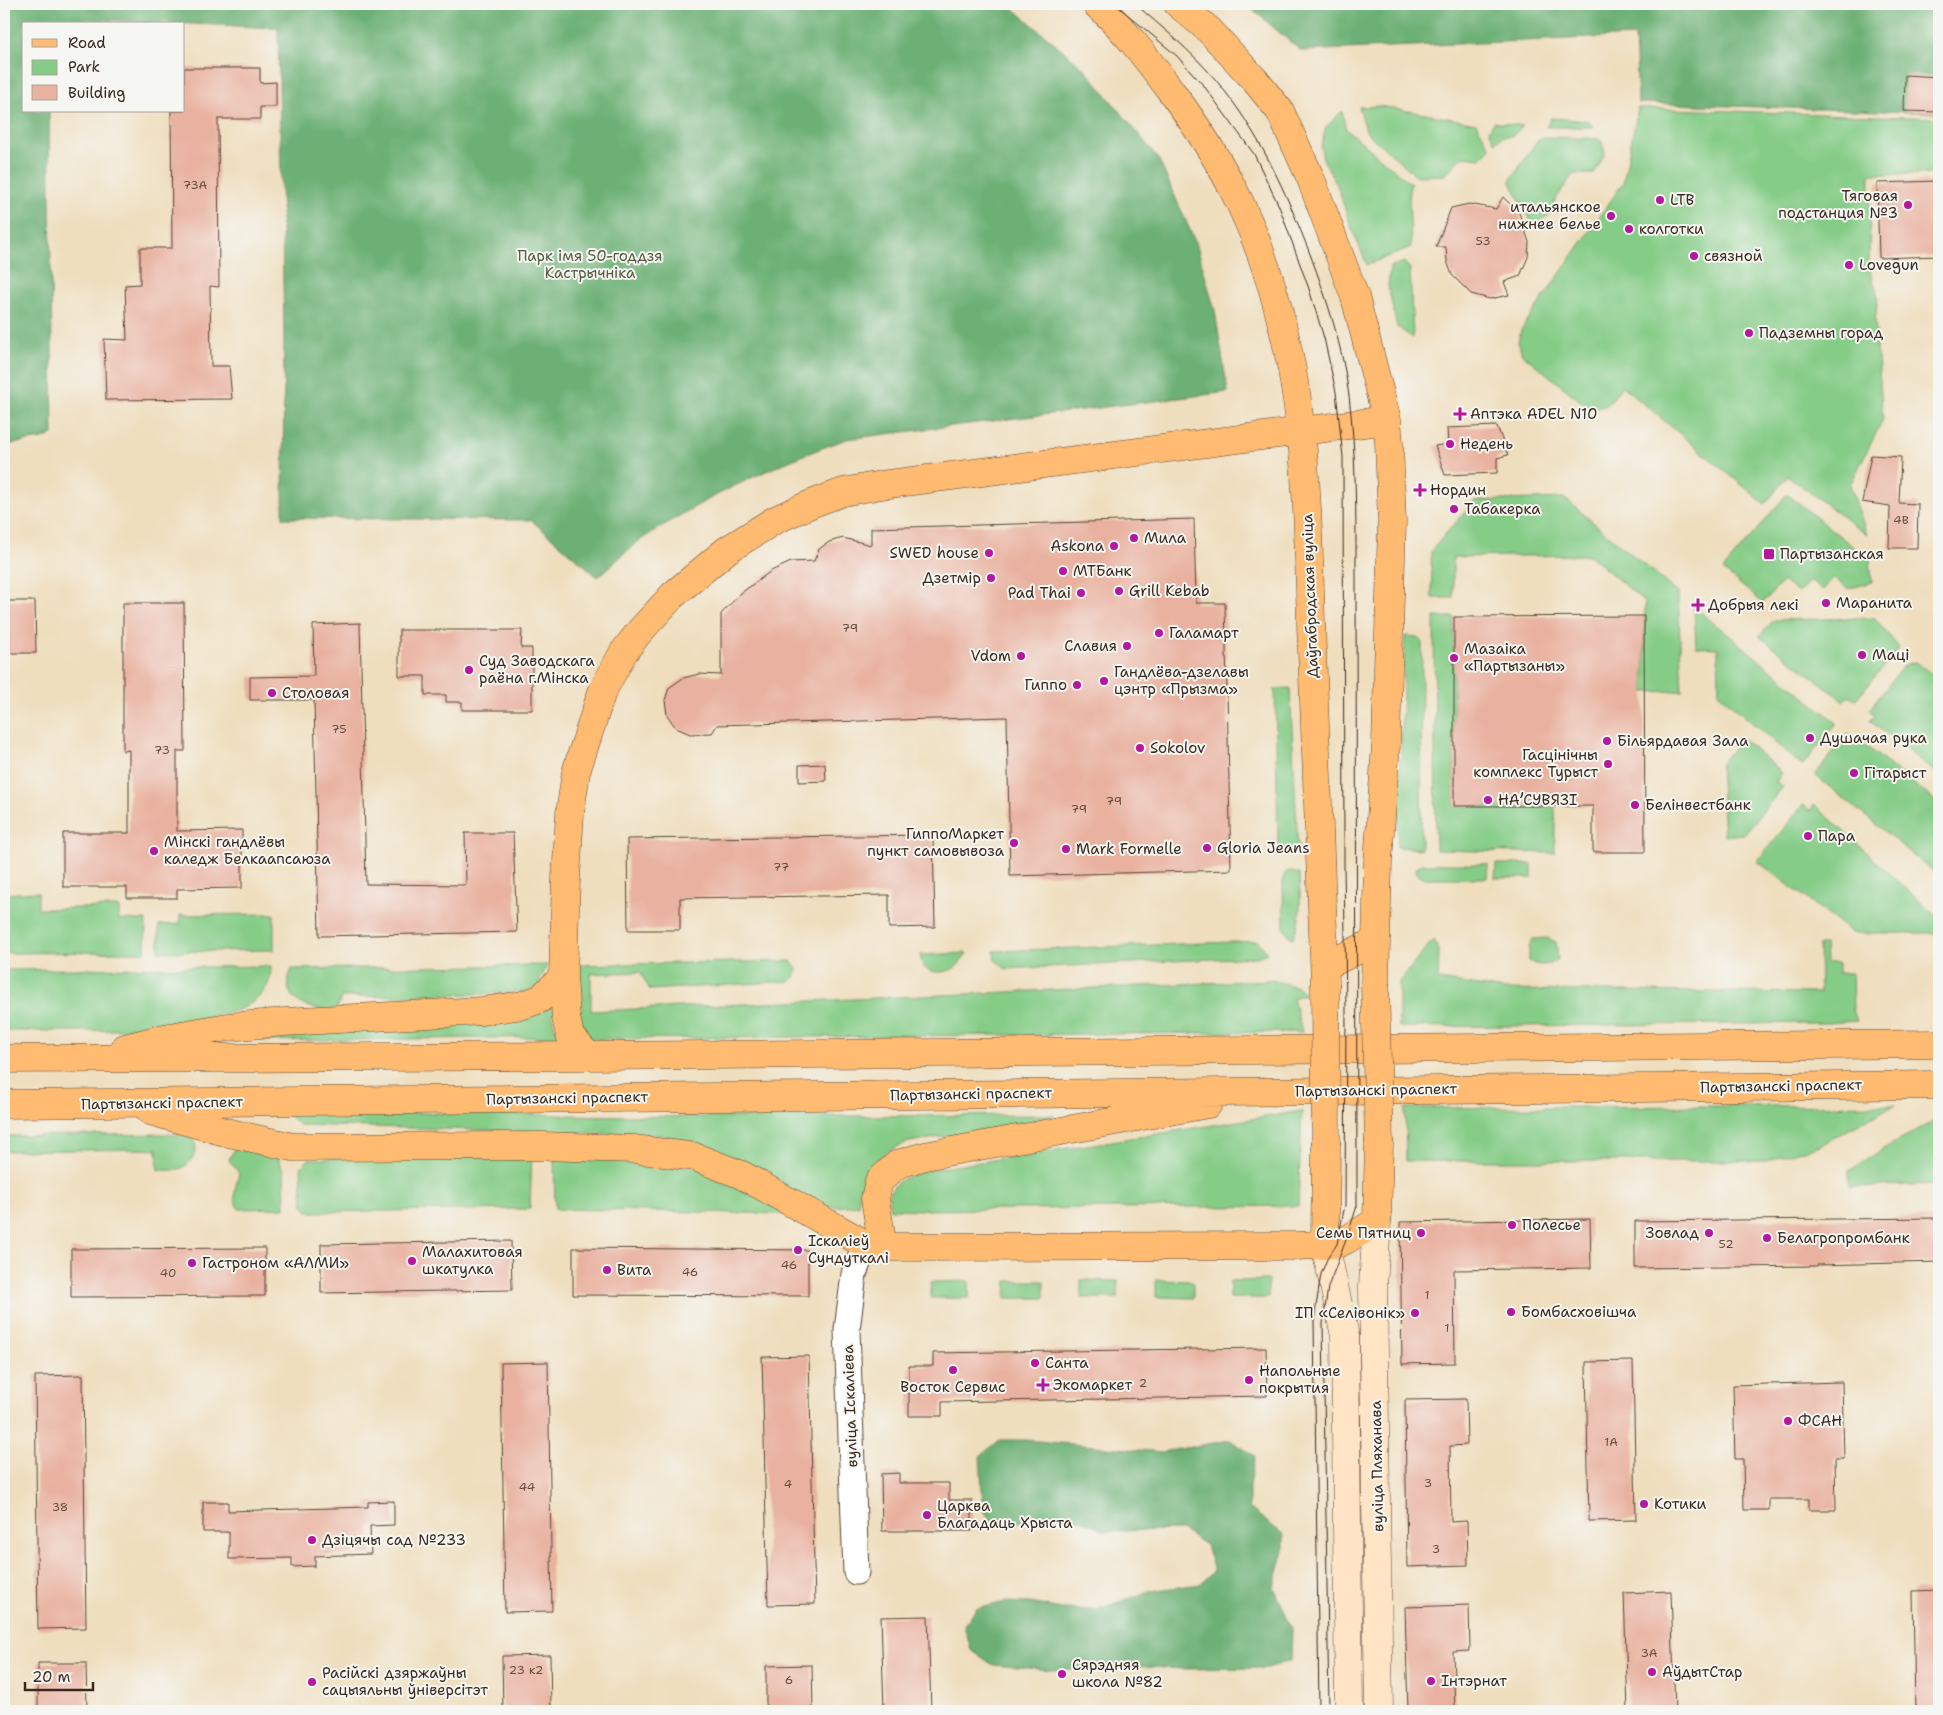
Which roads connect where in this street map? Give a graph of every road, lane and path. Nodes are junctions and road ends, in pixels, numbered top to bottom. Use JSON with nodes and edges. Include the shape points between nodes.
{"nodes":[{"id":1,"x":1096,"y":4,"type":"edge"},
{"id":2,"x":1178,"y":4,"type":"edge"},
{"id":3,"x":1386,"y":420,"type":"junction"},
{"id":4,"x":1301,"y":431,"type":"junction"},
{"id":5,"x":1376,"y":941,"type":"junction"},
{"id":6,"x":1325,"y":974,"type":"junction"},
{"id":7,"x":563,"y":977,"type":"junction"},
{"id":8,"x":1939,"y":1044,"type":"edge"},
{"id":9,"x":588,"y":1056,"type":"junction"},
{"id":10,"x":88,"y":1058,"type":"junction"},
{"id":11,"x":4,"y":1059,"type":"edge"},
{"id":12,"x":1939,"y":1085,"type":"edge"},
{"id":13,"x":1282,"y":1091,"type":"junction"},
{"id":14,"x":119,"y":1103,"type":"junction"},
{"id":15,"x":4,"y":1104,"type":"edge"},
{"id":16,"x":1377,"y":1221,"type":"junction"},
{"id":17,"x":874,"y":1245,"type":"junction"},
{"id":18,"x":1325,"y":1245,"type":"junction"},
{"id":19,"x":856,"y":1572,"type":"dead end"},
{"id":20,"x":1349,"y":1711,"type":"edge"},
{"id":21,"x":1379,"y":1711,"type":"edge"}],
"edges":[{"from":1,"to":4,"type":"main road","name":"Даўгабродская вуліца","via":[[1142,52],[1186,112],[1232,187],[1255,239],[1274,296],[1292,372]]},
{"from":2,"to":3,"type":"main road","via":[[1209,30],[1280,111],[1311,179],[1351,287]]},
{"from":3,"to":4,"type":"main road"},
{"from":3,"to":5,"type":"main road","via":[[1392,532]]},
{"from":4,"to":6,"type":"main road","name":"Даўгабродская вуліца","via":[[1309,538]]},
{"from":4,"to":7,"type":"main road","via":[[843,492],[775,520],[727,550],[673,595],[640,631],[623,653],[602,692],[573,788]]},
{"from":5,"to":6,"type":"main road"},
{"from":5,"to":16,"type":"main road","bridge":true},
{"from":6,"to":18,"type":"main road","name":"Даўгабродская вуліца","bridge":true},
{"from":7,"to":9,"type":"main road","via":[[570,1034]]},
{"from":7,"to":10,"type":"main road","via":[[540,998],[523,1005],[482,1011],[228,1027],[164,1038]]},
{"from":8,"to":9,"type":"main road"},
{"from":9,"to":10,"type":"main road"},
{"from":10,"to":11,"type":"main road"},
{"from":12,"to":13,"type":"main road","name":"Партызанскі праспект"},
{"from":13,"to":14,"type":"main road","name":"Партызанскі праспект"},
{"from":13,"to":17,"type":"main road","via":[[925,1156],[898,1164],[879,1181],[875,1199]]},
{"from":14,"to":15,"type":"main road","name":"Партызанскі праспект"},
{"from":14,"to":17,"type":"main road","via":[[293,1147],[542,1146],[634,1149],[695,1157],[742,1175]]},
{"from":16,"to":18,"type":"main road","via":[[1346,1240]]},
{"from":16,"to":21,"type":"main road","name":"вуліца Пляханава","via":[[1373,1286]]},
{"from":17,"to":18,"type":"main road"},
{"from":17,"to":19,"type":"street","name":"вуліца Іскаліева","via":[[854,1274],[847,1330]]},
{"from":18,"to":20,"type":"main road","name":"вуліца Пляханава","via":[[1345,1336]]}]}
